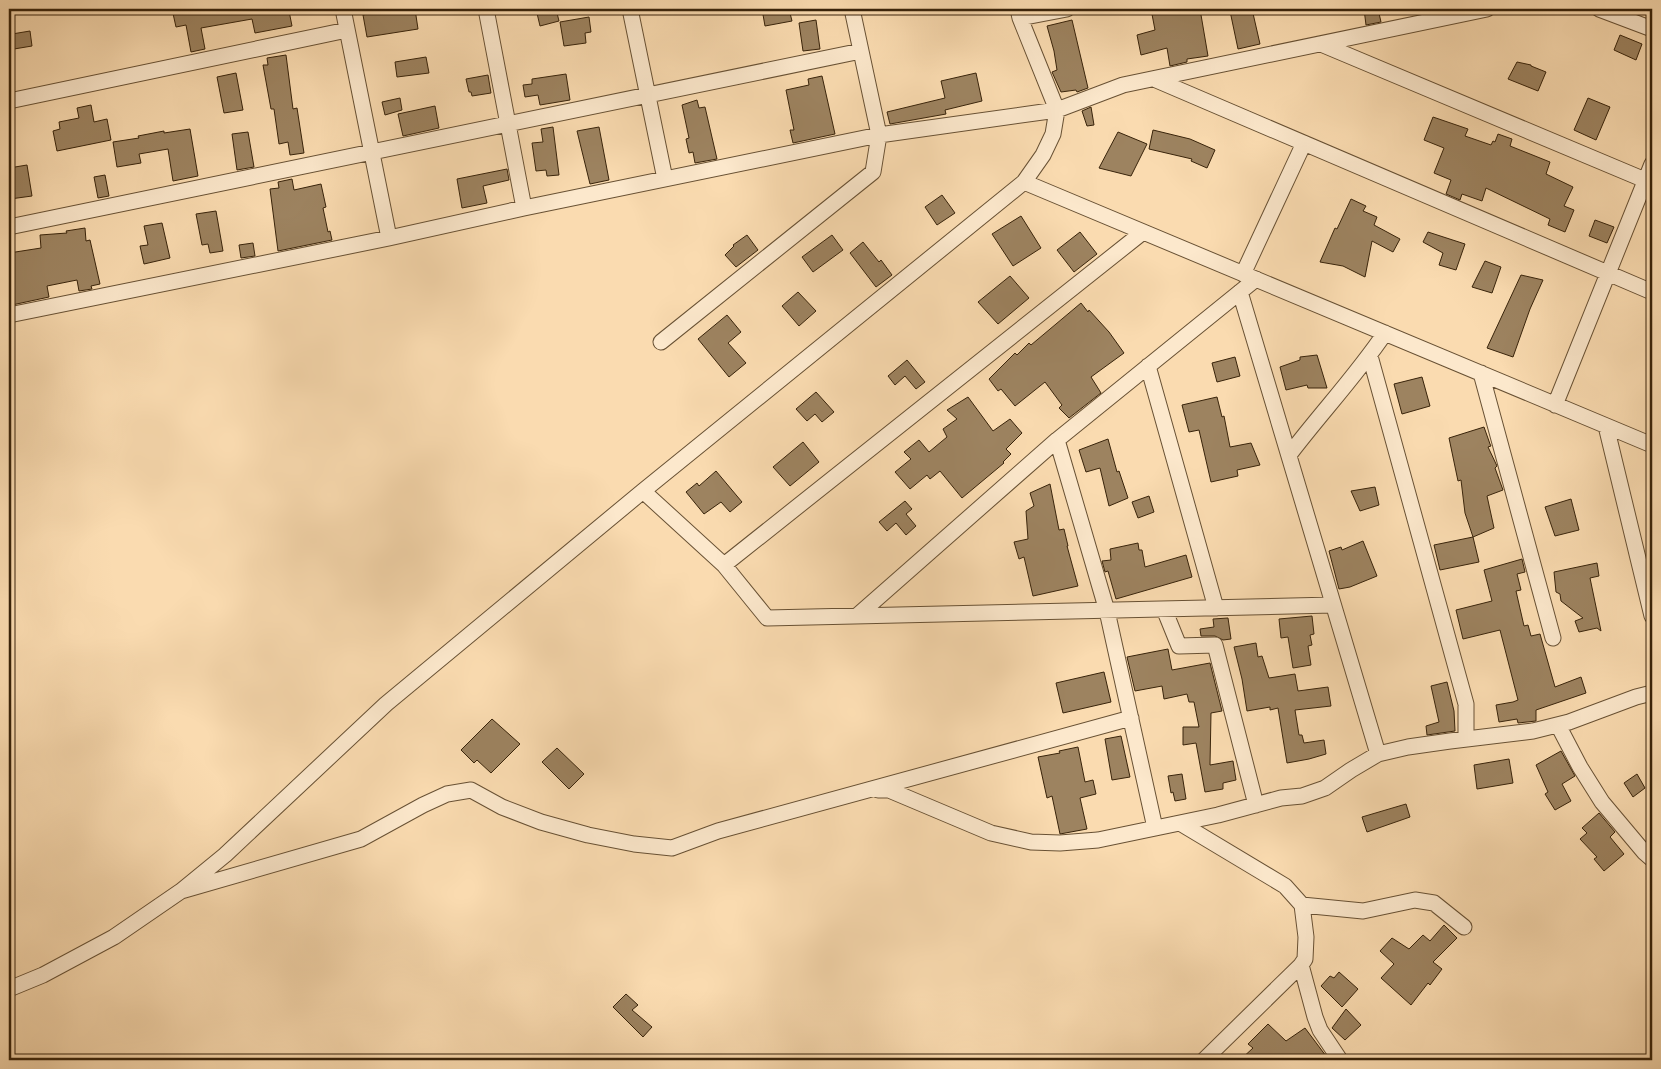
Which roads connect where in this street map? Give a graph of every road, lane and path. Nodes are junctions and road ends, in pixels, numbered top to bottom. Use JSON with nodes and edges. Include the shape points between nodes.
{"nodes":[{"id":1,"x":342,"y":9,"type":"edge"},
{"id":2,"x":486,"y":9,"type":"edge"},
{"id":3,"x":630,"y":9,"type":"edge"},
{"id":4,"x":852,"y":9,"type":"edge"},
{"id":5,"x":1067,"y":9,"type":"edge"},
{"id":6,"x":1487,"y":9,"type":"edge"},
{"id":7,"x":1600,"y":9,"type":"edge"},
{"id":8,"x":1019,"y":14,"type":"edge"},
{"id":9,"x":1652,"y":29,"type":"edge"},
{"id":10,"x":347,"y":30,"type":"junction"},
{"id":11,"x":1321,"y":44,"type":"junction"},
{"id":12,"x":861,"y":51,"type":"junction"},
{"id":13,"x":1154,"y":79,"type":"junction"},
{"id":14,"x":648,"y":96,"type":"junction"},
{"id":15,"x":9,"y":101,"type":"edge"},
{"id":16,"x":1057,"y":110,"type":"junction"},
{"id":17,"x":508,"y":124,"type":"junction"},
{"id":18,"x":879,"y":135,"type":"junction"},
{"id":19,"x":1304,"y":143,"type":"junction"},
{"id":20,"x":372,"y":153,"type":"junction"},
{"id":21,"x":1652,"y":164,"type":"edge"},
{"id":22,"x":665,"y":179,"type":"junction"},
{"id":23,"x":1649,"y":181,"type":"edge"},
{"id":24,"x":1024,"y":182,"type":"junction"},
{"id":25,"x":524,"y":208,"type":"junction"},
{"id":26,"x":9,"y":227,"type":"edge"},
{"id":27,"x":1143,"y":232,"type":"junction"},
{"id":28,"x":389,"y":238,"type":"junction"},
{"id":29,"x":1608,"y":273,"type":"junction"},
{"id":30,"x":1249,"y":276,"type":"junction"},
{"id":31,"x":1240,"y":292,"type":"junction"},
{"id":32,"x":1652,"y":292,"type":"edge"},
{"id":33,"x":9,"y":315,"type":"edge"},
{"id":34,"x":1386,"y":333,"type":"junction"},
{"id":35,"x":661,"y":342,"type":"dead end"},
{"id":36,"x":1370,"y":356,"type":"junction"},
{"id":37,"x":1148,"y":366,"type":"junction"},
{"id":38,"x":1481,"y":374,"type":"junction"},
{"id":39,"x":1555,"y":405,"type":"junction"},
{"id":40,"x":1606,"y":426,"type":"junction"},
{"id":41,"x":1057,"y":440,"type":"junction"},
{"id":42,"x":1652,"y":445,"type":"edge"},
{"id":43,"x":1289,"y":455,"type":"junction"},
{"id":44,"x":643,"y":491,"type":"junction"},
{"id":45,"x":724,"y":565,"type":"junction"},
{"id":46,"x":1334,"y":605,"type":"junction"},
{"id":47,"x":1216,"y":608,"type":"junction"},
{"id":48,"x":1164,"y":609,"type":"junction"},
{"id":49,"x":1107,"y":611,"type":"junction"},
{"id":50,"x":857,"y":616,"type":"junction"},
{"id":51,"x":1652,"y":616,"type":"edge"},
{"id":52,"x":1554,"y":638,"type":"dead end"},
{"id":53,"x":1652,"y":693,"type":"edge"},
{"id":54,"x":1131,"y":718,"type":"junction"},
{"id":55,"x":1558,"y":725,"type":"junction"},
{"id":56,"x":1466,"y":739,"type":"junction"},
{"id":57,"x":1378,"y":754,"type":"junction"},
{"id":58,"x":864,"y":791,"type":"junction"},
{"id":59,"x":1256,"y":805,"type":"junction"},
{"id":60,"x":1180,"y":823,"type":"junction"},
{"id":61,"x":1155,"y":828,"type":"junction"},
{"id":62,"x":1652,"y":859,"type":"edge"},
{"id":63,"x":181,"y":891,"type":"junction"},
{"id":64,"x":1302,"y":905,"type":"junction"},
{"id":65,"x":1464,"y":927,"type":"dead end"},
{"id":66,"x":1301,"y":965,"type":"junction"},
{"id":67,"x":9,"y":989,"type":"edge"},
{"id":68,"x":1204,"y":1060,"type":"edge"},
{"id":69,"x":1340,"y":1060,"type":"edge"}],
"edges":[{"from":1,"to":10,"type":"street"},
{"from":2,"to":17,"type":"street"},
{"from":3,"to":14,"type":"street"},
{"from":4,"to":12,"type":"street"},
{"from":5,"to":8,"type":"street"},
{"from":6,"to":11,"type":"street"},
{"from":7,"to":9,"type":"street"},
{"from":8,"to":16,"type":"street"},
{"from":10,"to":15,"type":"street"},
{"from":10,"to":20,"type":"street"},
{"from":11,"to":13,"type":"street"},
{"from":11,"to":23,"type":"street"},
{"from":12,"to":14,"type":"street"},
{"from":12,"to":18,"type":"street"},
{"from":13,"to":16,"type":"street","via":[[1122,85]]},
{"from":13,"to":19,"type":"street"},
{"from":14,"to":17,"type":"street"},
{"from":14,"to":22,"type":"street"},
{"from":16,"to":18,"type":"street"},
{"from":16,"to":24,"type":"street","via":[[1053,134]]},
{"from":17,"to":20,"type":"street"},
{"from":17,"to":25,"type":"street"},
{"from":18,"to":22,"type":"street"},
{"from":18,"to":35,"type":"street","via":[[873,172]]},
{"from":19,"to":29,"type":"street"},
{"from":19,"to":30,"type":"street"},
{"from":20,"to":26,"type":"street"},
{"from":20,"to":28,"type":"street"},
{"from":21,"to":23,"type":"street"},
{"from":22,"to":25,"type":"street"},
{"from":23,"to":29,"type":"street"},
{"from":24,"to":27,"type":"street"},
{"from":24,"to":44,"type":"street"},
{"from":25,"to":28,"type":"street"},
{"from":27,"to":30,"type":"street"},
{"from":27,"to":45,"type":"street"},
{"from":28,"to":33,"type":"street"},
{"from":29,"to":32,"type":"street"},
{"from":29,"to":39,"type":"street"},
{"from":30,"to":31,"type":"street"},
{"from":30,"to":34,"type":"street"},
{"from":31,"to":37,"type":"street"},
{"from":31,"to":43,"type":"street"},
{"from":34,"to":36,"type":"street"},
{"from":34,"to":38,"type":"street"},
{"from":36,"to":43,"type":"street"},
{"from":36,"to":56,"type":"street","via":[[1466,704]]},
{"from":37,"to":41,"type":"street"},
{"from":37,"to":47,"type":"street"},
{"from":38,"to":39,"type":"street"},
{"from":38,"to":52,"type":"street"},
{"from":39,"to":40,"type":"street"},
{"from":40,"to":42,"type":"street"},
{"from":40,"to":51,"type":"street"},
{"from":41,"to":49,"type":"street"},
{"from":41,"to":50,"type":"street"},
{"from":43,"to":46,"type":"street"},
{"from":44,"to":45,"type":"street"},
{"from":44,"to":63,"type":"street","via":[[386,704],[225,855]]},
{"from":45,"to":50,"type":"street","via":[[767,618]]},
{"from":46,"to":47,"type":"street"},
{"from":46,"to":57,"type":"street"},
{"from":47,"to":48,"type":"street"},
{"from":48,"to":49,"type":"street"},
{"from":48,"to":59,"type":"street","via":[[1179,646],[1215,645]]},
{"from":49,"to":50,"type":"street"},
{"from":49,"to":54,"type":"street"},
{"from":53,"to":55,"type":"street"},
{"from":54,"to":58,"type":"street"},
{"from":54,"to":61,"type":"street"},
{"from":55,"to":56,"type":"street"},
{"from":55,"to":62,"type":"street","via":[[1602,802]]},
{"from":56,"to":57,"type":"street"},
{"from":57,"to":59,"type":"street","via":[[1325,788]]},
{"from":58,"to":61,"type":"street","via":[[889,790],[991,833],[1031,842],[1098,840]]},
{"from":58,"to":63,"type":"street","via":[[718,831],[672,848],[588,835],[542,822],[502,807],[471,790],[447,794],[423,804],[360,839]]},
{"from":59,"to":60,"type":"street"},
{"from":60,"to":61,"type":"street"},
{"from":60,"to":64,"type":"street","via":[[1285,886]]},
{"from":63,"to":67,"type":"street","via":[[114,937],[43,975]]},
{"from":64,"to":65,"type":"street","via":[[1372,911],[1416,900],[1434,903]]},
{"from":64,"to":66,"type":"street","via":[[1306,937],[1305,959]]},
{"from":66,"to":68,"type":"street"},
{"from":66,"to":69,"type":"street","via":[[1318,1024]]}]}
